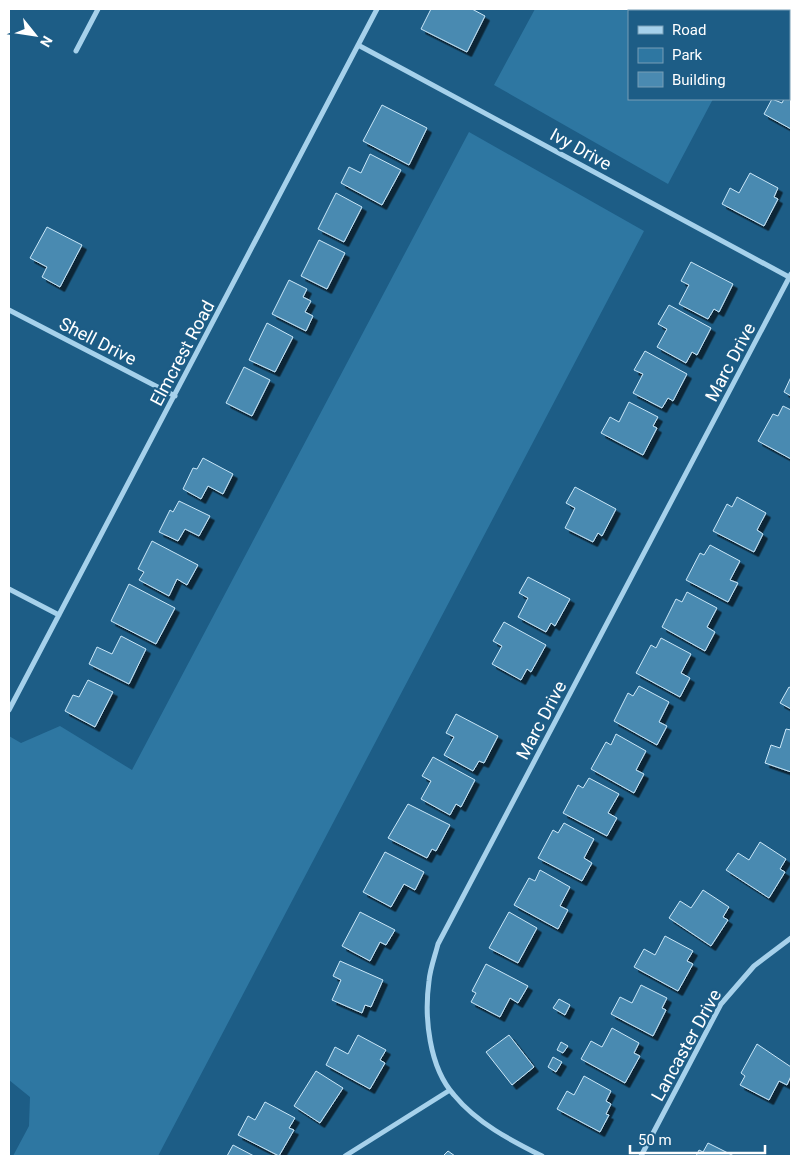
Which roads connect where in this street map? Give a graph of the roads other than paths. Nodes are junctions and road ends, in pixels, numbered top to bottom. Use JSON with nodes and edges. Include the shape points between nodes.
{"nodes":[{"id":1,"x":98,"y":9,"type":"edge"},
{"id":2,"x":377,"y":9,"type":"edge"},
{"id":3,"x":358,"y":44,"type":"junction"},
{"id":4,"x":76,"y":51,"type":"dead end"},
{"id":5,"x":790,"y":276,"type":"edge"},
{"id":6,"x":9,"y":310,"type":"edge"},
{"id":7,"x":175,"y":396,"type":"junction"},
{"id":8,"x":9,"y":589,"type":"edge"},
{"id":9,"x":59,"y":615,"type":"junction"},
{"id":10,"x":9,"y":710,"type":"edge"},
{"id":11,"x":791,"y":938,"type":"edge"},
{"id":12,"x":450,"y":1090,"type":"junction"},
{"id":13,"x":345,"y":1156,"type":"edge"},
{"id":14,"x":542,"y":1156,"type":"edge"},
{"id":15,"x":641,"y":1156,"type":"edge"}],
"edges":[{"from":1,"to":4,"type":"street"},
{"from":2,"to":3,"type":"street","name":"Elmcrest Road"},
{"from":3,"to":5,"type":"street","name":"Ivy Drive","via":[[657,208]]},
{"from":3,"to":7,"type":"street","name":"Elmcrest Road"},
{"from":5,"to":12,"type":"street","name":"Marc Drive","via":[[438,944],[429,980],[427,1014],[431,1044]]},
{"from":6,"to":7,"type":"street","name":"Shell Drive"},
{"from":7,"to":9,"type":"street","name":"Elmcrest Road"},
{"from":8,"to":9,"type":"street"},
{"from":9,"to":10,"type":"street","name":"Elmcrest Road"},
{"from":11,"to":15,"type":"street","name":"Lancaster Drive","via":[[754,966],[722,1004]]},
{"from":12,"to":13,"type":"street"},
{"from":12,"to":14,"type":"street","name":"Marc Drive","via":[[491,1127]]}]}
